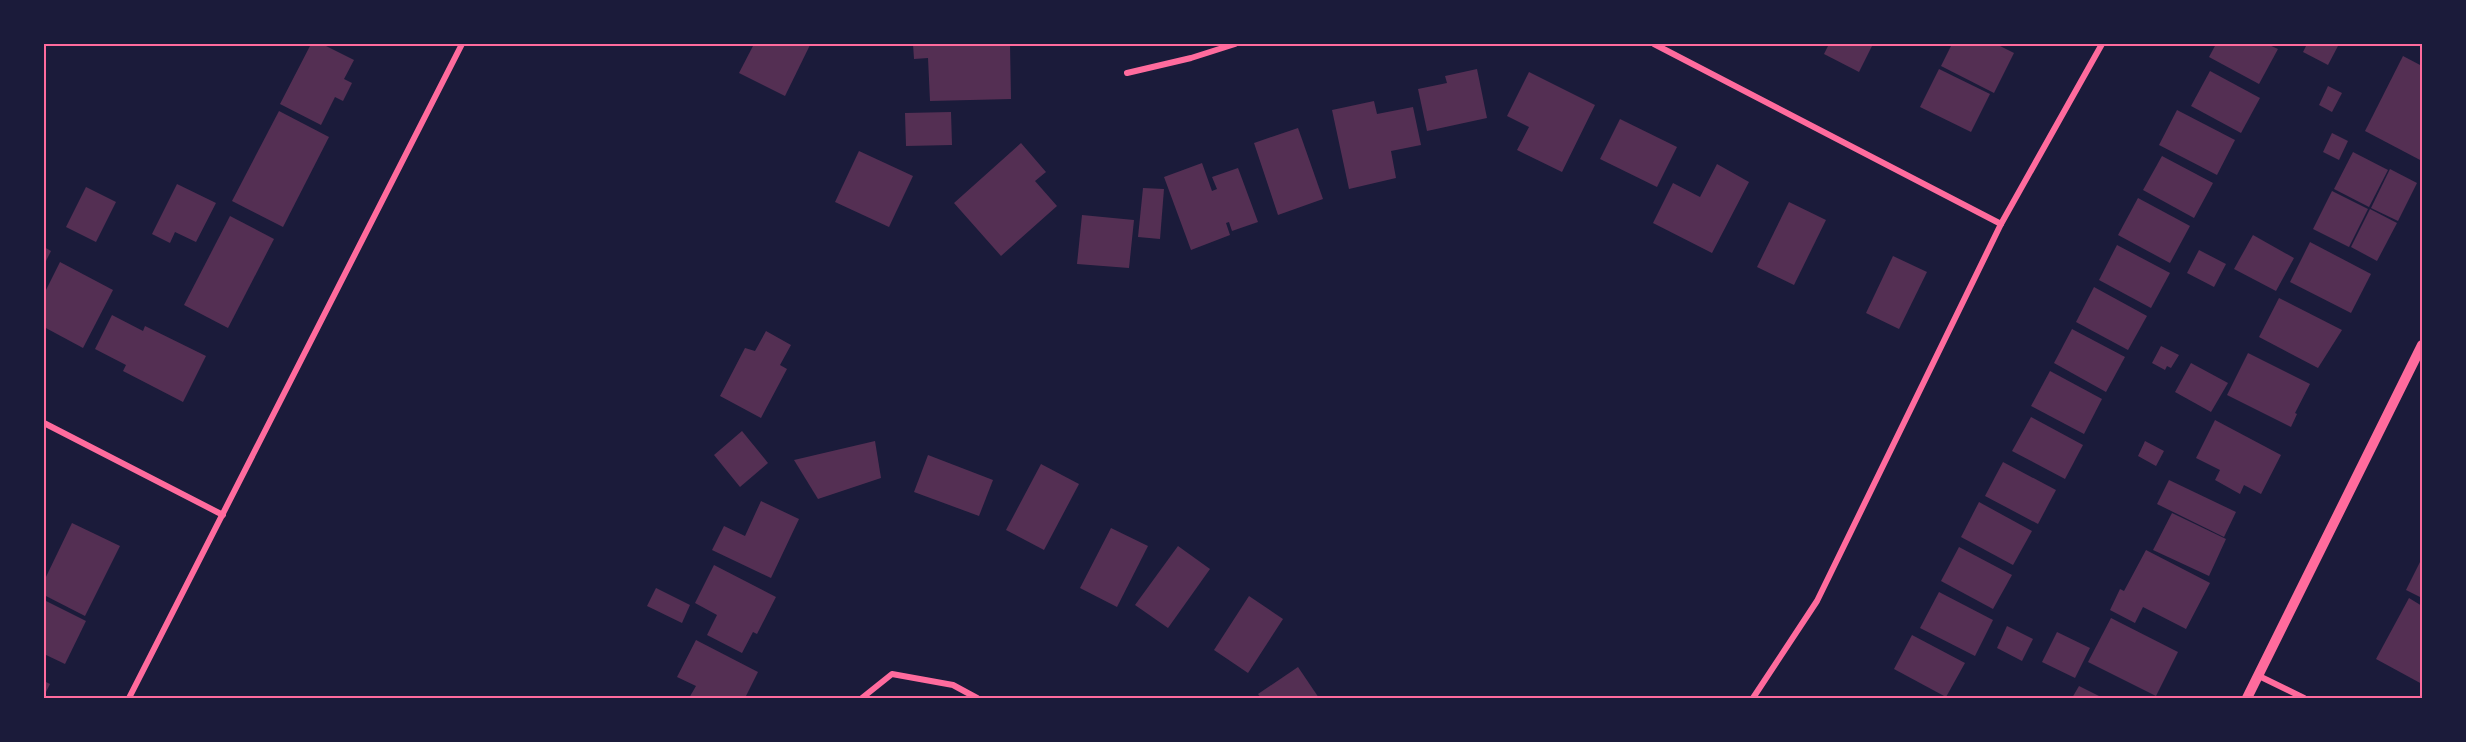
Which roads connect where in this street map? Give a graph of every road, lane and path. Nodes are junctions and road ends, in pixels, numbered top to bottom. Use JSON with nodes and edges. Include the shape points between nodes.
{"nodes":[{"id":1,"x":462,"y":44,"type":"edge"},
{"id":2,"x":1235,"y":44,"type":"edge"},
{"id":3,"x":1654,"y":44,"type":"edge"},
{"id":4,"x":2102,"y":44,"type":"edge"},
{"id":5,"x":1127,"y":73,"type":"dead end"},
{"id":6,"x":2001,"y":224,"type":"junction"},
{"id":7,"x":2422,"y":345,"type":"edge"},
{"id":8,"x":44,"y":423,"type":"edge"},
{"id":9,"x":223,"y":514,"type":"junction"},
{"id":10,"x":2259,"y":676,"type":"junction"},
{"id":11,"x":129,"y":699,"type":"edge"},
{"id":12,"x":862,"y":699,"type":"edge"},
{"id":13,"x":977,"y":699,"type":"edge"},
{"id":14,"x":1754,"y":699,"type":"edge"},
{"id":15,"x":2247,"y":699,"type":"edge"},
{"id":16,"x":2304,"y":699,"type":"edge"}],
"edges":[{"from":1,"to":9,"type":"street"},
{"from":2,"to":5,"type":"street"},
{"from":3,"to":6,"type":"street"},
{"from":4,"to":6,"type":"street"},
{"from":6,"to":14,"type":"street","via":[[1817,601]]},
{"from":7,"to":10,"type":"street"},
{"from":8,"to":9,"type":"street"},
{"from":9,"to":11,"type":"street"},
{"from":10,"to":15,"type":"street"},
{"from":10,"to":16,"type":"street"},
{"from":12,"to":13,"type":"street","via":[[892,674],[953,685]]}]}
